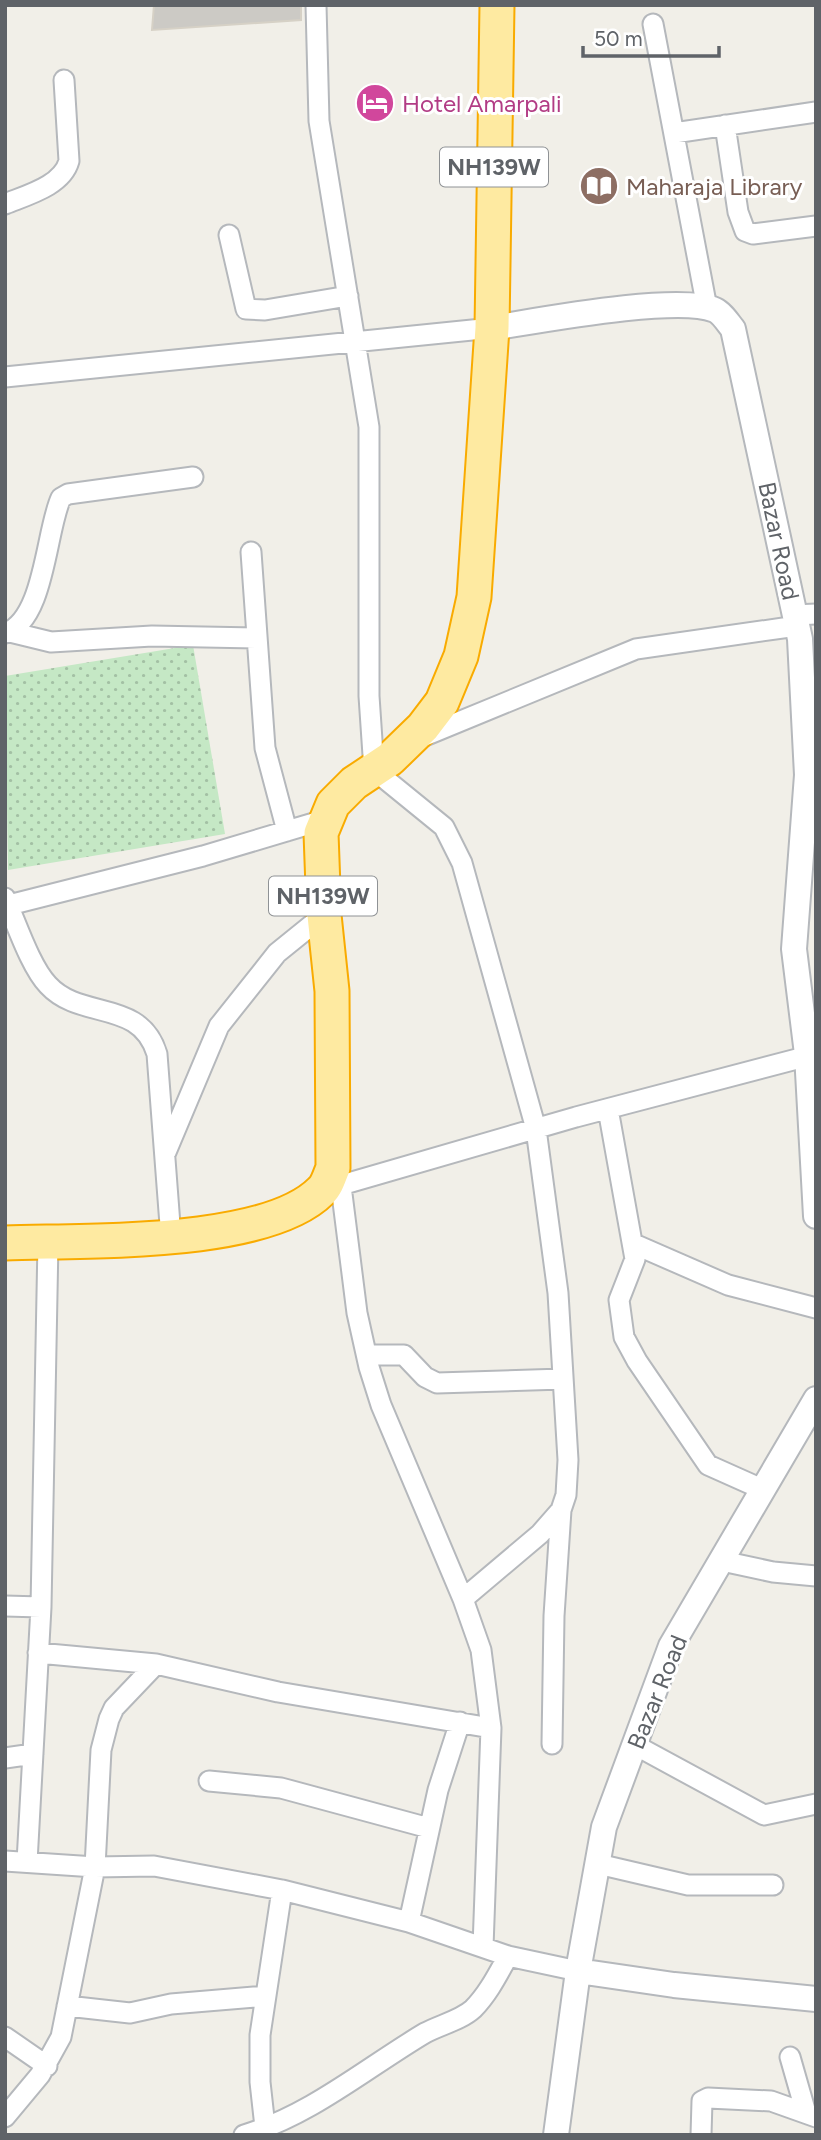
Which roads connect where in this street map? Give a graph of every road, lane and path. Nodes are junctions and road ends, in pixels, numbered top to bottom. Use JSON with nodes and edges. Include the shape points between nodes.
{"nodes":[{"id":1,"x":316,"y":5,"type":"edge"},
{"id":2,"x":497,"y":5,"type":"edge"},
{"id":3,"x":653,"y":24,"type":"dead end"},
{"id":4,"x":64,"y":80,"type":"dead end"},
{"id":5,"x":816,"y":112,"type":"edge"},
{"id":6,"x":725,"y":125,"type":"junction"},
{"id":7,"x":674,"y":132,"type":"junction"},
{"id":8,"x":5,"y":204,"type":"edge"},
{"id":9,"x":816,"y":226,"type":"edge"},
{"id":10,"x":229,"y":235,"type":"dead end"},
{"id":11,"x":348,"y":296,"type":"junction"},
{"id":12,"x":707,"y":308,"type":"junction"},
{"id":13,"x":492,"y":328,"type":"junction"},
{"id":14,"x":357,"y":343,"type":"junction"},
{"id":15,"x":5,"y":377,"type":"edge"},
{"id":16,"x":193,"y":477,"type":"dead end"},
{"id":17,"x":251,"y":552,"type":"dead end"},
{"id":18,"x":802,"y":619,"type":"edge"},
{"id":19,"x":8,"y":632,"type":"edge"},
{"id":20,"x":257,"y":638,"type":"junction"},
{"id":21,"x":406,"y":744,"type":"junction"},
{"id":22,"x":374,"y":769,"type":"junction"},
{"id":23,"x":327,"y":819,"type":"junction"},
{"id":24,"x":287,"y":831,"type":"junction"},
{"id":25,"x":7,"y":901,"type":"edge"},
{"id":26,"x":324,"y":915,"type":"junction"},
{"id":27,"x":811,"y":1054,"type":"edge"},
{"id":28,"x":608,"y":1109,"type":"junction"},
{"id":29,"x":536,"y":1129,"type":"junction"},
{"id":30,"x":813,"y":1139,"type":"edge"},
{"id":31,"x":165,"y":1156,"type":"junction"},
{"id":32,"x":332,"y":1188,"type":"junction"},
{"id":33,"x":816,"y":1216,"type":"edge"},
{"id":34,"x":171,"y":1238,"type":"junction"},
{"id":35,"x":48,"y":1242,"type":"junction"},
{"id":36,"x":5,"y":1243,"type":"edge"},
{"id":37,"x":634,"y":1244,"type":"junction"},
{"id":38,"x":816,"y":1308,"type":"edge"},
{"id":39,"x":366,"y":1355,"type":"junction"},
{"id":40,"x":563,"y":1379,"type":"junction"},
{"id":41,"x":816,"y":1399,"type":"edge"},
{"id":42,"x":764,"y":1490,"type":"junction"},
{"id":43,"x":561,"y":1510,"type":"junction"},
{"id":44,"x":722,"y":1561,"type":"junction"},
{"id":45,"x":816,"y":1576,"type":"edge"},
{"id":46,"x":463,"y":1599,"type":"junction"},
{"id":47,"x":5,"y":1606,"type":"edge"},
{"id":48,"x":41,"y":1607,"type":"junction"},
{"id":49,"x":38,"y":1653,"type":"junction"},
{"id":50,"x":156,"y":1664,"type":"junction"},
{"id":51,"x":460,"y":1722,"type":"junction"},
{"id":52,"x":491,"y":1728,"type":"junction"},
{"id":53,"x":552,"y":1744,"type":"dead end"},
{"id":54,"x":635,"y":1745,"type":"junction"},
{"id":55,"x":33,"y":1754,"type":"junction"},
{"id":56,"x":5,"y":1758,"type":"edge"},
{"id":57,"x":209,"y":1781,"type":"dead end"},
{"id":58,"x":816,"y":1804,"type":"edge"},
{"id":59,"x":429,"y":1828,"type":"junction"},
{"id":60,"x":5,"y":1861,"type":"edge"},
{"id":61,"x":27,"y":1862,"type":"junction"},
{"id":62,"x":598,"y":1864,"type":"junction"},
{"id":63,"x":95,"y":1867,"type":"junction"},
{"id":64,"x":773,"y":1885,"type":"dead end"},
{"id":65,"x":282,"y":1890,"type":"junction"},
{"id":66,"x":408,"y":1922,"type":"junction"},
{"id":67,"x":483,"y":1947,"type":"junction"},
{"id":68,"x":508,"y":1956,"type":"junction"},
{"id":69,"x":578,"y":1971,"type":"junction"},
{"id":70,"x":266,"y":1996,"type":"junction"},
{"id":71,"x":816,"y":1999,"type":"edge"},
{"id":72,"x":67,"y":2006,"type":"junction"},
{"id":73,"x":5,"y":2038,"type":"edge"},
{"id":74,"x":790,"y":2057,"type":"dead end"},
{"id":75,"x":47,"y":2066,"type":"junction"},
{"id":76,"x":811,"y":2115,"type":"edge"},
{"id":77,"x":5,"y":2117,"type":"edge"},
{"id":78,"x":265,"y":2127,"type":"junction"},
{"id":79,"x":244,"y":2135,"type":"edge"},
{"id":80,"x":556,"y":2135,"type":"edge"},
{"id":81,"x":701,"y":2135,"type":"edge"}],
"edges":[{"from":1,"to":11,"type":"street","via":[[319,121]]},
{"from":2,"to":13,"type":"highway","number":"NH139W"},
{"from":3,"to":7,"type":"street"},
{"from":4,"to":8,"type":"street","via":[[67,170],[36,191]]},
{"from":5,"to":6,"type":"street"},
{"from":6,"to":7,"type":"street"},
{"from":6,"to":9,"type":"street","via":[[745,231],[753,234]]},
{"from":7,"to":12,"type":"street"},
{"from":10,"to":11,"type":"street","via":[[246,309]]},
{"from":11,"to":14,"type":"street"},
{"from":12,"to":13,"type":"street","via":[[645,308]]},
{"from":12,"to":18,"type":"street","name":"Bazar Road","via":[[718,310],[733,329],[782,566]]},
{"from":13,"to":14,"type":"street"},
{"from":13,"to":21,"type":"highway","number":"NH139W","via":[[474,597],[461,656],[442,702]]},
{"from":14,"to":15,"type":"street"},
{"from":14,"to":22,"type":"street","via":[[369,427],[369,696]]},
{"from":16,"to":19,"type":"street","via":[[61,498],[38,587],[18,625]]},
{"from":17,"to":20,"type":"street"},
{"from":18,"to":21,"type":"street","via":[[636,649]]},
{"from":18,"to":27,"type":"street","name":"Bazar Road","via":[[807,775],[794,949]]},
{"from":19,"to":20,"type":"street","via":[[51,642],[152,636]]},
{"from":20,"to":24,"type":"street","via":[[265,748]]},
{"from":21,"to":22,"type":"highway","number":"NH139W"},
{"from":22,"to":23,"type":"highway","number":"NH139W","via":[[333,804]]},
{"from":22,"to":29,"type":"street","via":[[444,827],[454,842]]},
{"from":23,"to":24,"type":"street"},
{"from":23,"to":26,"type":"highway","number":"NH139W","via":[[321,833]]},
{"from":24,"to":25,"type":"street"},
{"from":25,"to":31,"type":"street","via":[[48,985],[70,1001],[128,1018],[152,1038]]},
{"from":26,"to":31,"type":"street","via":[[277,953],[219,1026]]},
{"from":26,"to":32,"type":"highway","number":"NH139W","via":[[332,991]]},
{"from":27,"to":28,"type":"street"},
{"from":27,"to":30,"type":"street","name":"Bazar Road"},
{"from":28,"to":29,"type":"street"},
{"from":28,"to":37,"type":"street"},
{"from":29,"to":32,"type":"street"},
{"from":29,"to":40,"type":"street","via":[[558,1293]]},
{"from":30,"to":33,"type":"street","name":"Bazar Road"},
{"from":31,"to":34,"type":"street"},
{"from":32,"to":34,"type":"highway","via":[[268,1219]]},
{"from":32,"to":39,"type":"street"},
{"from":34,"to":35,"type":"highway"},
{"from":35,"to":36,"type":"highway"},
{"from":35,"to":48,"type":"street"},
{"from":37,"to":38,"type":"street","via":[[728,1285]]},
{"from":37,"to":42,"type":"street","via":[[635,1259],[620,1300],[620,1317],[637,1361],[708,1465]]},
{"from":39,"to":40,"type":"street","via":[[404,1355],[437,1384]]},
{"from":39,"to":46,"type":"street","via":[[381,1405]]},
{"from":40,"to":43,"type":"street","via":[[568,1460]]},
{"from":41,"to":42,"type":"street","name":"Bazar Road"},
{"from":42,"to":44,"type":"street","name":"Bazar Road"},
{"from":43,"to":46,"type":"street","via":[[540,1534]]},
{"from":43,"to":53,"type":"street"},
{"from":44,"to":45,"type":"street"},
{"from":44,"to":54,"type":"street","name":"Bazar Road","via":[[671,1646]]},
{"from":46,"to":52,"type":"street","via":[[481,1650]]},
{"from":47,"to":48,"type":"street"},
{"from":48,"to":49,"type":"street"},
{"from":49,"to":50,"type":"street"},
{"from":49,"to":55,"type":"street"},
{"from":50,"to":51,"type":"street","via":[[278,1692]]},
{"from":50,"to":63,"type":"street","via":[[114,1708],[105,1729]]},
{"from":51,"to":52,"type":"street"},
{"from":51,"to":59,"type":"street"},
{"from":52,"to":67,"type":"street"},
{"from":54,"to":58,"type":"street","via":[[764,1815]]},
{"from":54,"to":62,"type":"street","name":"Bazar Road","via":[[604,1827]]},
{"from":55,"to":56,"type":"street"},
{"from":55,"to":61,"type":"street"},
{"from":57,"to":59,"type":"street","via":[[281,1788]]},
{"from":59,"to":66,"type":"street"},
{"from":60,"to":61,"type":"street"},
{"from":61,"to":63,"type":"street"},
{"from":62,"to":64,"type":"street","via":[[688,1885]]},
{"from":62,"to":69,"type":"street","name":"Bazar Road"},
{"from":63,"to":65,"type":"street","via":[[154,1866]]},
{"from":63,"to":72,"type":"street"},
{"from":65,"to":66,"type":"street"},
{"from":65,"to":70,"type":"street"},
{"from":66,"to":67,"type":"street"},
{"from":67,"to":68,"type":"street"},
{"from":68,"to":69,"type":"street"},
{"from":68,"to":78,"type":"street","via":[[470,2012]]},
{"from":69,"to":71,"type":"street"},
{"from":69,"to":80,"type":"street","name":"Bazar Road"},
{"from":70,"to":72,"type":"street","via":[[171,2004],[130,2013]]},
{"from":70,"to":78,"type":"street","via":[[259,2054]]},
{"from":72,"to":75,"type":"street","via":[[61,2037]]},
{"from":73,"to":75,"type":"street"},
{"from":74,"to":76,"type":"street"},
{"from":75,"to":77,"type":"street"},
{"from":76,"to":81,"type":"street","via":[[771,2101],[708,2098],[702,2101]]},
{"from":78,"to":79,"type":"street"}]}
